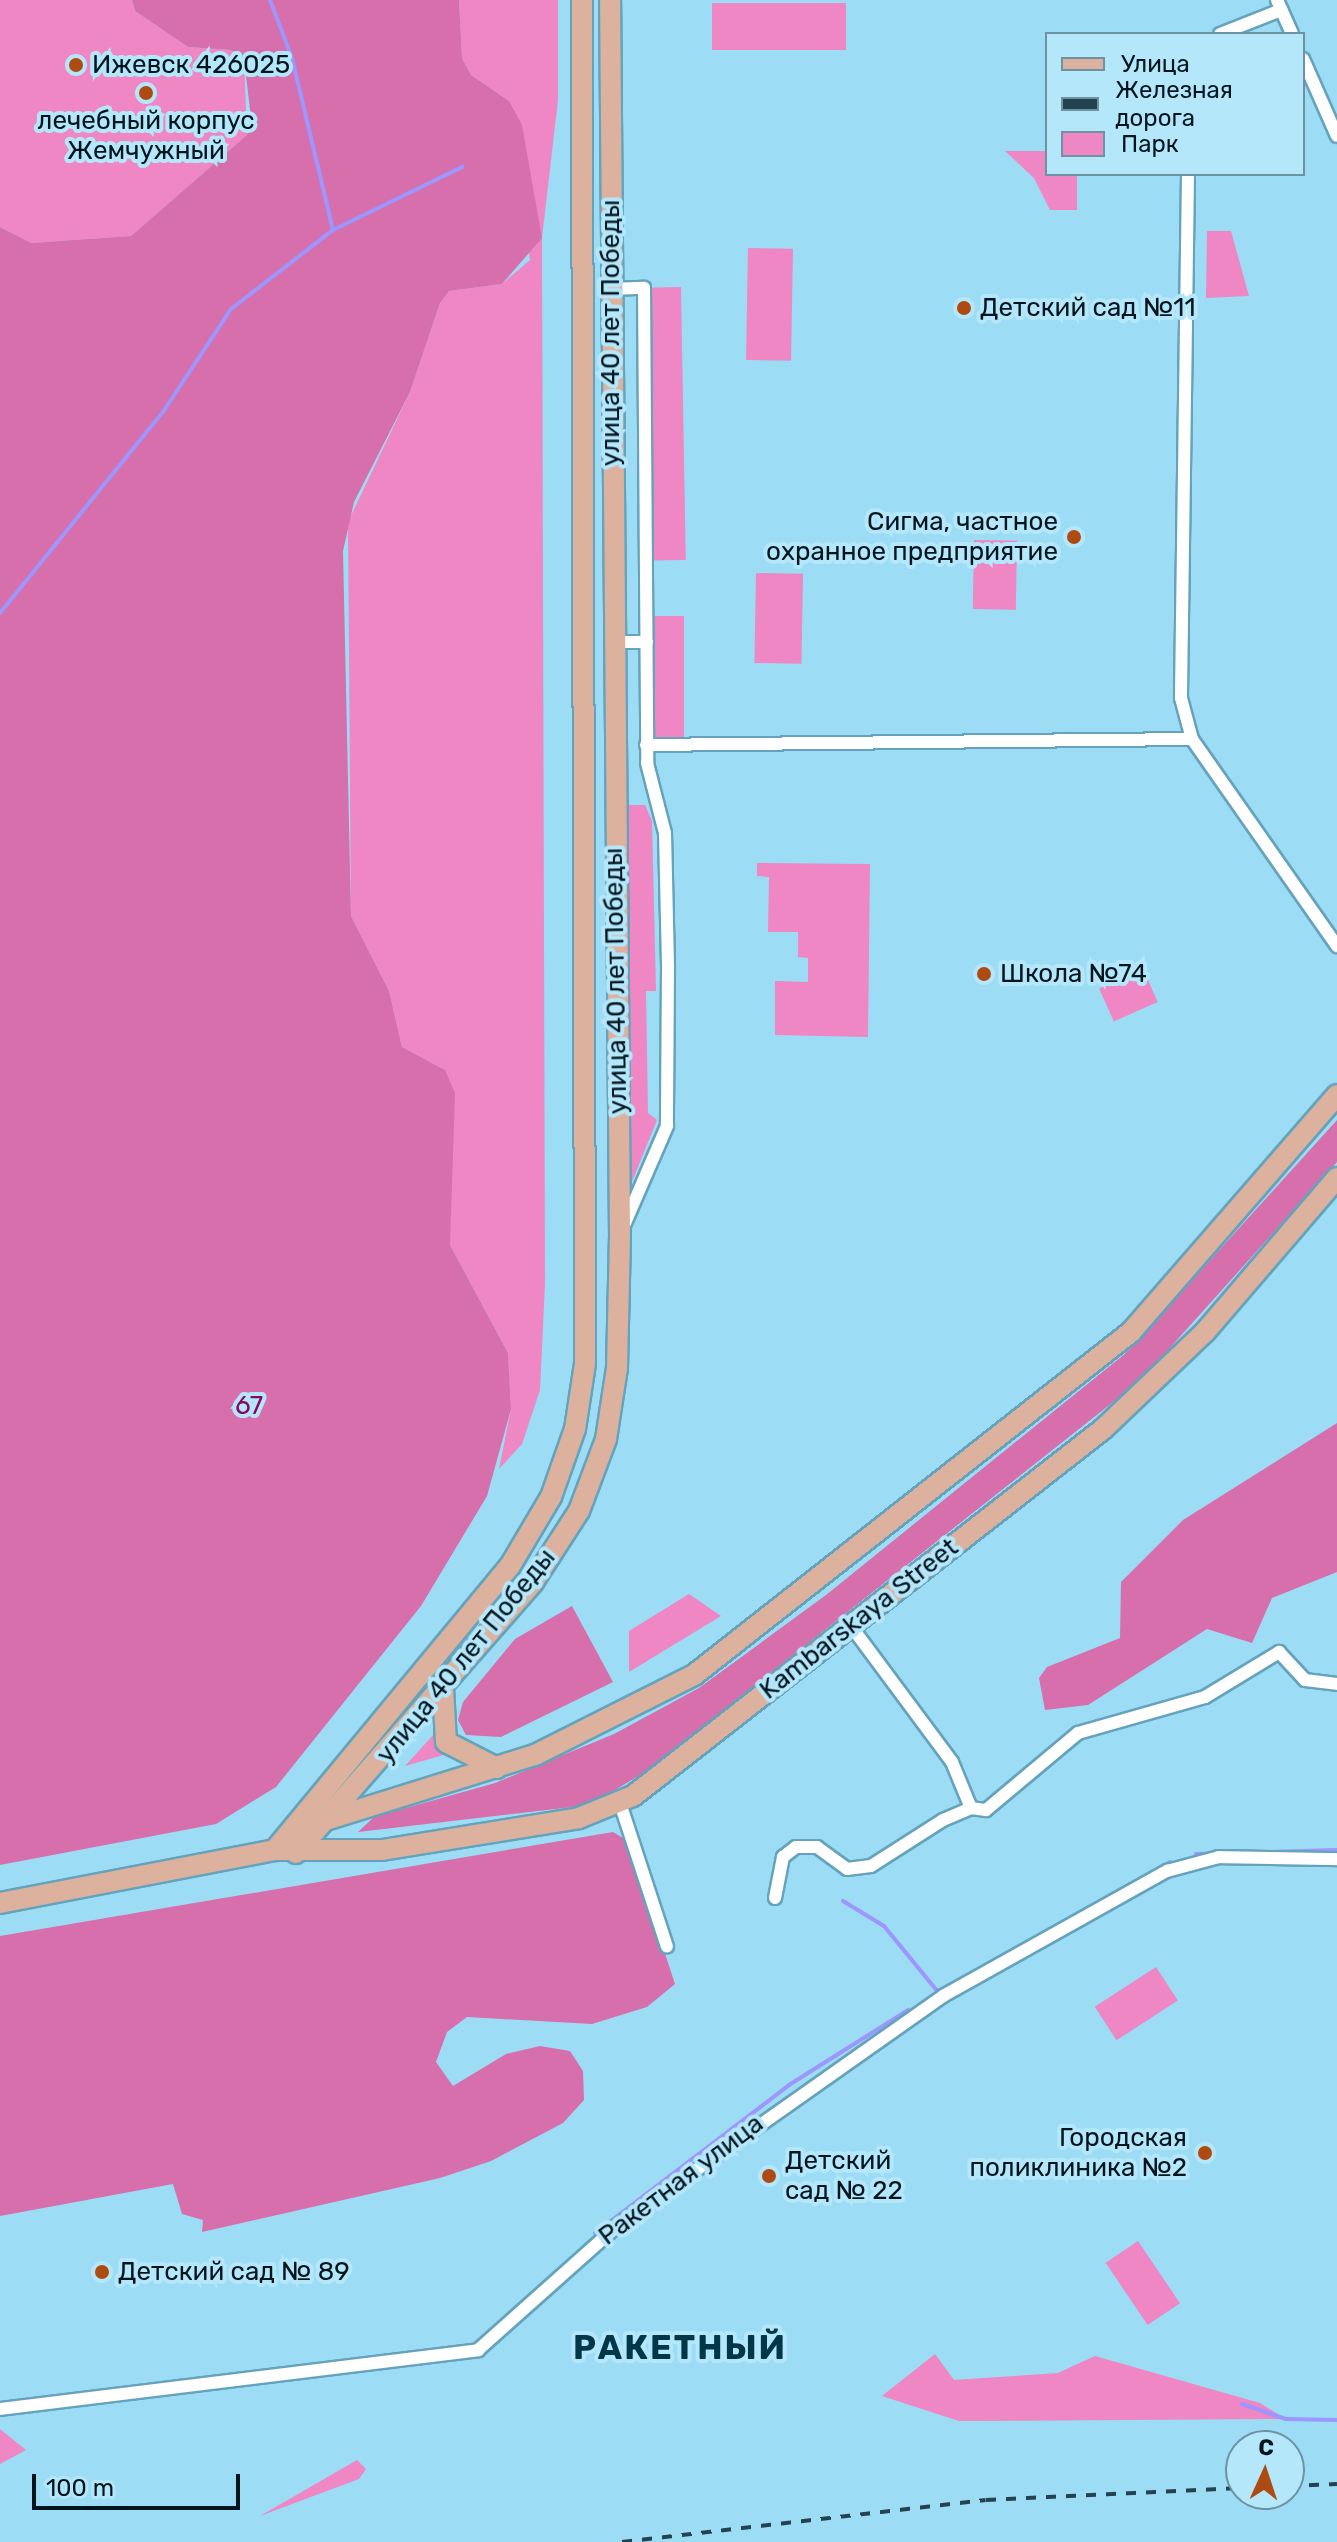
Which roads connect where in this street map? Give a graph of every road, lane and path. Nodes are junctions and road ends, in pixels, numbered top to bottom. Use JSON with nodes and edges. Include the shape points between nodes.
{"nodes":[{"id":1,"x":582,"y":0,"type":"edge"},
{"id":2,"x":610,"y":0,"type":"edge"},
{"id":3,"x":1279,"y":5,"type":"edge"},
{"id":4,"x":1224,"y":32,"type":"edge"},
{"id":5,"x":1291,"y":32,"type":"edge"},
{"id":6,"x":1305,"y":64,"type":"edge"},
{"id":7,"x":1337,"y":136,"type":"edge"},
{"id":8,"x":1188,"y":176,"type":"edge"},
{"id":9,"x":610,"y":289,"type":"junction"},
{"id":10,"x":612,"y":642,"type":"junction"},
{"id":11,"x":647,"y":642,"type":"junction"},
{"id":12,"x":1192,"y":739,"type":"junction"},
{"id":13,"x":646,"y":745,"type":"junction"},
{"id":14,"x":1337,"y":946,"type":"edge"},
{"id":15,"x":1337,"y":1095,"type":"edge"},
{"id":16,"x":1337,"y":1178,"type":"edge"},
{"id":17,"x":620,"y":1236,"type":"junction"},
{"id":18,"x":851,"y":1626,"type":"junction"},
{"id":19,"x":1337,"y":1684,"type":"edge"},
{"id":20,"x":443,"y":1688,"type":"junction"},
{"id":21,"x":497,"y":1768,"type":"junction"},
{"id":22,"x":335,"y":1778,"type":"junction"},
{"id":23,"x":353,"y":1793,"type":"junction"},
{"id":24,"x":620,"y":1803,"type":"junction"},
{"id":25,"x":971,"y":1808,"type":"junction"},
{"id":26,"x":328,"y":1819,"type":"junction"},
{"id":27,"x":291,"y":1831,"type":"junction"},
{"id":28,"x":275,"y":1850,"type":"junction"},
{"id":29,"x":296,"y":1853,"type":"junction"},
{"id":30,"x":1337,"y":1859,"type":"edge"},
{"id":31,"x":775,"y":1898,"type":"dead end"},
{"id":32,"x":0,"y":1903,"type":"edge"},
{"id":33,"x":667,"y":1947,"type":"dead end"},
{"id":34,"x":0,"y":2409,"type":"edge"}],
"edges":[{"from":1,"to":22,"type":"main road","name":"улица 40 лет Победы","via":[[585,1364],[575,1429],[538,1520],[510,1566]]},
{"from":2,"to":9,"type":"main road","name":"улица 40 лет Победы"},
{"from":3,"to":4,"type":"street"},
{"from":3,"to":5,"type":"street"},
{"from":6,"to":7,"type":"street"},
{"from":8,"to":12,"type":"street","via":[[1177,621]]},
{"from":9,"to":10,"type":"main road","name":"улица 40 лет Победы"},
{"from":9,"to":11,"type":"street","via":[[644,288]]},
{"from":10,"to":11,"type":"street"},
{"from":10,"to":17,"type":"main road","name":"улица 40 лет Победы"},
{"from":11,"to":13,"type":"street"},
{"from":12,"to":13,"type":"street"},
{"from":12,"to":14,"type":"street"},
{"from":13,"to":17,"type":"street","via":[[648,784],[665,833],[667,1126]]},
{"from":15,"to":21,"type":"main road","via":[[1131,1332],[694,1675],[604,1726]]},
{"from":16,"to":18,"type":"main road","name":"Kambarskaya Street","via":[[1205,1332],[1103,1429]]},
{"from":17,"to":20,"type":"main road","name":"улица 40 лет Победы","via":[[617,1368],[606,1439],[579,1511],[533,1582]]},
{"from":18,"to":24,"type":"main road","name":"Kambarskaya Street"},
{"from":18,"to":25,"type":"street","via":[[952,1762]]},
{"from":19,"to":25,"type":"street","via":[[1305,1680],[1279,1652],[1205,1697],[1078,1733],[986,1810]]},
{"from":20,"to":21,"type":"main road","via":[[446,1742]]},
{"from":20,"to":23,"type":"main road","name":"улица 40 лет Победы"},
{"from":21,"to":26,"type":"main road"},
{"from":22,"to":23,"type":"main road"},
{"from":22,"to":27,"type":"main road","name":"улица 40 лет Победы"},
{"from":23,"to":26,"type":"main road","name":"улица 40 лет Победы"},
{"from":24,"to":29,"type":"main road","name":"Kambarskaya Street","via":[[579,1818],[394,1848]]},
{"from":24,"to":33,"type":"street"},
{"from":25,"to":31,"type":"street","via":[[859,1870],[833,1864],[817,1847],[796,1847],[783,1857]]},
{"from":26,"to":27,"type":"main road"},
{"from":26,"to":29,"type":"main road","name":"улица 40 лет Победы"},
{"from":27,"to":28,"type":"main road","name":"улица 40 лет Победы"},
{"from":28,"to":29,"type":"main road","name":"Kambarskaya Street"},
{"from":28,"to":32,"type":"main road","name":"Kambarskaya Street"},
{"from":30,"to":34,"type":"street","name":"Ракетная улица","via":[[1219,1857],[1167,1871],[943,1996],[617,2226],[478,2350]]}]}
